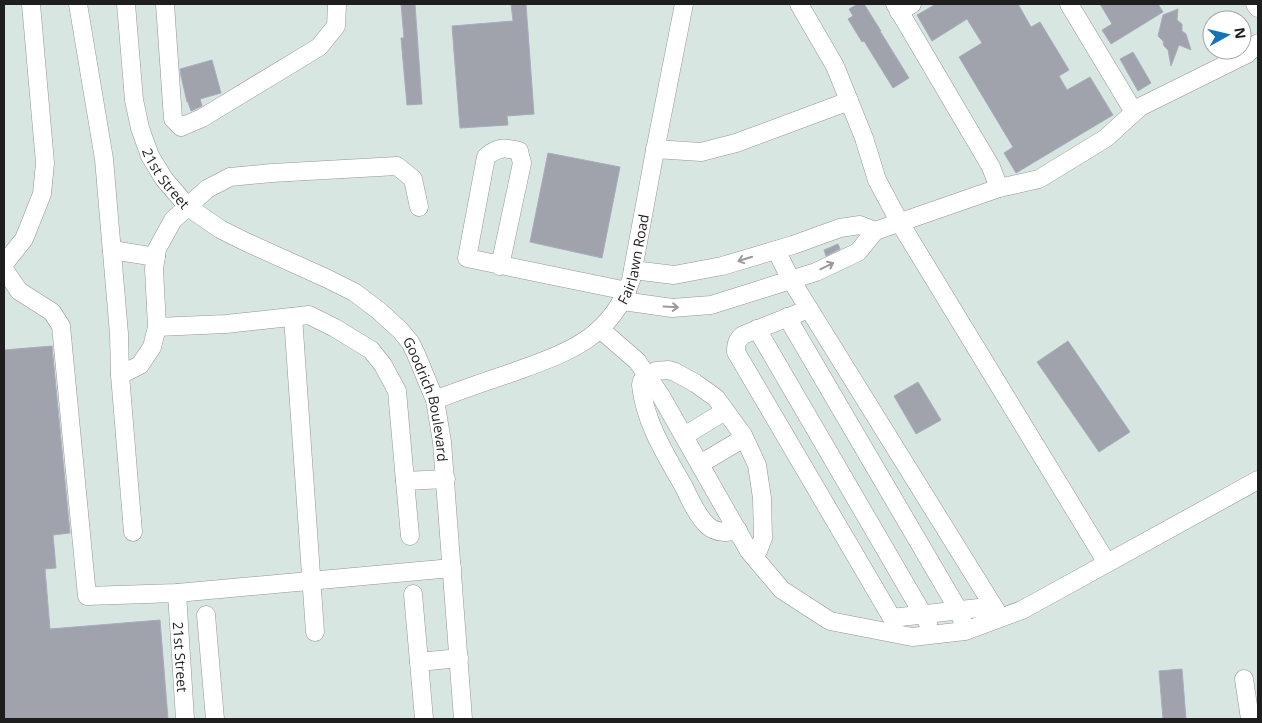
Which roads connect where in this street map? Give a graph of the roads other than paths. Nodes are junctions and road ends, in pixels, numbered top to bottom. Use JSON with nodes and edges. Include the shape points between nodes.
{"nodes":[{"id":1,"x":31,"y":4,"type":"edge"},
{"id":2,"x":78,"y":4,"type":"edge"},
{"id":3,"x":126,"y":4,"type":"edge"},
{"id":4,"x":165,"y":4,"type":"edge"},
{"id":5,"x":337,"y":4,"type":"edge"},
{"id":6,"x":684,"y":4,"type":"edge"},
{"id":7,"x":800,"y":4,"type":"edge"},
{"id":8,"x":1068,"y":4,"type":"edge"},
{"id":9,"x":1255,"y":4,"type":"edge"},
{"id":10,"x":902,"y":6,"type":"edge"},
{"id":11,"x":1258,"y":8,"type":"edge"},
{"id":12,"x":1258,"y":43,"type":"edge"},
{"id":13,"x":849,"y":101,"type":"junction"},
{"id":14,"x":1134,"y":112,"type":"junction"},
{"id":15,"x":655,"y":149,"type":"junction"},
{"id":16,"x":999,"y":188,"type":"junction"},
{"id":17,"x":188,"y":207,"type":"junction"},
{"id":18,"x":419,"y":207,"type":"dead end"},
{"id":19,"x":900,"y":223,"type":"junction"},
{"id":20,"x":875,"y":232,"type":"junction"},
{"id":21,"x":112,"y":250,"type":"junction"},
{"id":22,"x":776,"y":250,"type":"junction"},
{"id":23,"x":156,"y":257,"type":"junction"},
{"id":24,"x":4,"y":264,"type":"edge"},
{"id":25,"x":500,"y":266,"type":"junction"},
{"id":26,"x":4,"y":269,"type":"edge"},
{"id":27,"x":633,"y":270,"type":"junction"},
{"id":28,"x":791,"y":280,"type":"junction"},
{"id":29,"x":625,"y":296,"type":"junction"},
{"id":30,"x":808,"y":309,"type":"junction"},
{"id":31,"x":293,"y":317,"type":"junction"},
{"id":32,"x":787,"y":317,"type":"junction"},
{"id":33,"x":157,"y":327,"type":"junction"},
{"id":34,"x":600,"y":329,"type":"junction"},
{"id":35,"x":757,"y":329,"type":"junction"},
{"id":36,"x":120,"y":375,"type":"junction"},
{"id":37,"x":647,"y":375,"type":"junction"},
{"id":38,"x":435,"y":400,"type":"junction"},
{"id":39,"x":725,"y":411,"type":"junction"},
{"id":40,"x":684,"y":436,"type":"junction"},
{"id":41,"x":744,"y":438,"type":"junction"},
{"id":42,"x":700,"y":464,"type":"junction"},
{"id":43,"x":446,"y":479,"type":"junction"},
{"id":44,"x":1258,"y":480,"type":"edge"},
{"id":45,"x":405,"y":481,"type":"junction"},
{"id":46,"x":738,"y":530,"type":"junction"},
{"id":47,"x":133,"y":532,"type":"dead end"},
{"id":48,"x":410,"y":536,"type":"dead end"},
{"id":49,"x":754,"y":556,"type":"junction"},
{"id":50,"x":1107,"y":563,"type":"junction"},
{"id":51,"x":452,"y":568,"type":"junction"},
{"id":52,"x":311,"y":581,"type":"junction"},
{"id":53,"x":177,"y":593,"type":"junction"},
{"id":54,"x":413,"y":594,"type":"dead end"},
{"id":55,"x":958,"y":611,"type":"junction"},
{"id":56,"x":995,"y":611,"type":"junction"},
{"id":57,"x":924,"y":615,"type":"junction"},
{"id":58,"x":206,"y":616,"type":"dead end"},
{"id":59,"x":893,"y":626,"type":"junction"},
{"id":60,"x":965,"y":631,"type":"junction"},
{"id":61,"x":315,"y":632,"type":"dead end"},
{"id":62,"x":932,"y":635,"type":"junction"},
{"id":63,"x":459,"y":658,"type":"junction"},
{"id":64,"x":419,"y":662,"type":"junction"},
{"id":65,"x":1244,"y":679,"type":"dead end"},
{"id":66,"x":186,"y":719,"type":"edge"},
{"id":67,"x":215,"y":719,"type":"edge"},
{"id":68,"x":424,"y":719,"type":"edge"},
{"id":69,"x":463,"y":719,"type":"edge"},
{"id":70,"x":1250,"y":719,"type":"edge"}],
"edges":[{"from":1,"to":24,"type":"street","via":[[45,163],[42,194],[24,239]]},
{"from":2,"to":21,"type":"street","via":[[104,159]]},
{"from":3,"to":17,"type":"street","name":"21st Street","via":[[134,100],[140,128],[150,156],[164,179]]},
{"from":4,"to":5,"type":"street","via":[[172,119],[181,126],[202,118],[319,47],[336,26]]},
{"from":6,"to":15,"type":"street","name":"Fairlawn Road"},
{"from":7,"to":13,"type":"street","via":[[835,66]]},
{"from":8,"to":14,"type":"street"},
{"from":9,"to":11,"type":"street"},
{"from":10,"to":16,"type":"street","via":[[991,167]]},
{"from":12,"to":14,"type":"street","via":[[1247,54]]},
{"from":13,"to":15,"type":"street","via":[[736,143],[701,152]]},
{"from":13,"to":19,"type":"street","via":[[877,180]]},
{"from":14,"to":16,"type":"street","via":[[1106,138],[1039,179]]},
{"from":15,"to":27,"type":"street","name":"Fairlawn Road"},
{"from":16,"to":19,"type":"street"},
{"from":17,"to":18,"type":"street","name":"21st Street","via":[[208,189],[230,177],[396,166],[413,179]]},
{"from":17,"to":23,"type":"street","via":[[173,220]]},
{"from":17,"to":38,"type":"street","name":"Goodrich Boulevard","via":[[220,229],[354,292],[378,310],[410,342]]},
{"from":19,"to":20,"type":"street"},
{"from":19,"to":50,"type":"street"},
{"from":20,"to":22,"type":"street","via":[[860,225],[840,228]]},
{"from":28,"to":20,"type":"street","one_way":true,"via":[[858,252]]},
{"from":21,"to":23,"type":"street"},
{"from":21,"to":36,"type":"street"},
{"from":22,"to":27,"type":"street","one_way":true,"via":[[722,266],[674,275]]},
{"from":22,"to":28,"type":"street"},
{"from":23,"to":33,"type":"street"},
{"from":25,"to":25,"type":"street","via":[[467,258],[486,156],[495,149],[509,148],[519,151],[522,163]]},
{"from":25,"to":29,"type":"street"},
{"from":26,"to":53,"type":"street","via":[[19,291],[52,312],[61,326],[87,596]]},
{"from":27,"to":29,"type":"street","name":"Fairlawn Road"},
{"from":29,"to":28,"type":"street","one_way":true,"via":[[672,308],[711,305]]},
{"from":28,"to":30,"type":"street"},
{"from":29,"to":34,"type":"street","name":"Fairlawn Road"},
{"from":30,"to":32,"type":"street"},
{"from":30,"to":56,"type":"street"},
{"from":31,"to":33,"type":"street"},
{"from":31,"to":45,"type":"street","via":[[309,315],[335,328],[371,350],[383,365],[397,391]]},
{"from":31,"to":52,"type":"street"},
{"from":32,"to":35,"type":"street"},
{"from":32,"to":55,"type":"street"},
{"from":33,"to":36,"type":"street","via":[[152,347],[140,365]]},
{"from":34,"to":37,"type":"street","via":[[637,361]]},
{"from":34,"to":38,"type":"street","name":"Fairlawn Road","via":[[577,346],[550,358]]},
{"from":35,"to":57,"type":"street"},
{"from":35,"to":59,"type":"street","via":[[739,338],[736,352]]},
{"from":36,"to":47,"type":"street"},
{"from":37,"to":39,"type":"street","via":[[656,371],[675,372],[716,398]]},
{"from":37,"to":40,"type":"street"},
{"from":37,"to":46,"type":"street","via":[[641,385],[648,418],[696,510],[708,527],[716,531]]},
{"from":38,"to":43,"type":"street","name":"Goodrich Boulevard"},
{"from":39,"to":40,"type":"street"},
{"from":39,"to":41,"type":"street"},
{"from":40,"to":42,"type":"street"},
{"from":41,"to":42,"type":"street"},
{"from":41,"to":49,"type":"street","via":[[757,465],[762,498],[762,538]]},
{"from":42,"to":46,"type":"street"},
{"from":43,"to":45,"type":"street"},
{"from":43,"to":51,"type":"street","name":"Goodrich Boulevard"},
{"from":44,"to":50,"type":"street"},
{"from":45,"to":48,"type":"street"},
{"from":46,"to":49,"type":"street"},
{"from":49,"to":59,"type":"street","via":[[782,590],[830,621]]},
{"from":50,"to":56,"type":"street","via":[[1022,610]]},
{"from":51,"to":52,"type":"street"},
{"from":51,"to":63,"type":"street","name":"Goodrich Boulevard"},
{"from":52,"to":53,"type":"street"},
{"from":52,"to":61,"type":"street"},
{"from":53,"to":66,"type":"street","name":"21st Street"},
{"from":54,"to":64,"type":"street"},
{"from":55,"to":56,"type":"street","via":[[987,607]]},
{"from":55,"to":57,"type":"street"},
{"from":55,"to":60,"type":"street"},
{"from":56,"to":60,"type":"street"},
{"from":57,"to":59,"type":"street"},
{"from":57,"to":62,"type":"street"},
{"from":58,"to":67,"type":"street"},
{"from":59,"to":62,"type":"street","via":[[912,637]]},
{"from":60,"to":62,"type":"street"},
{"from":63,"to":64,"type":"street"},
{"from":63,"to":69,"type":"street","name":"Goodrich Boulevard"},
{"from":64,"to":68,"type":"street"},
{"from":65,"to":70,"type":"street"}]}
